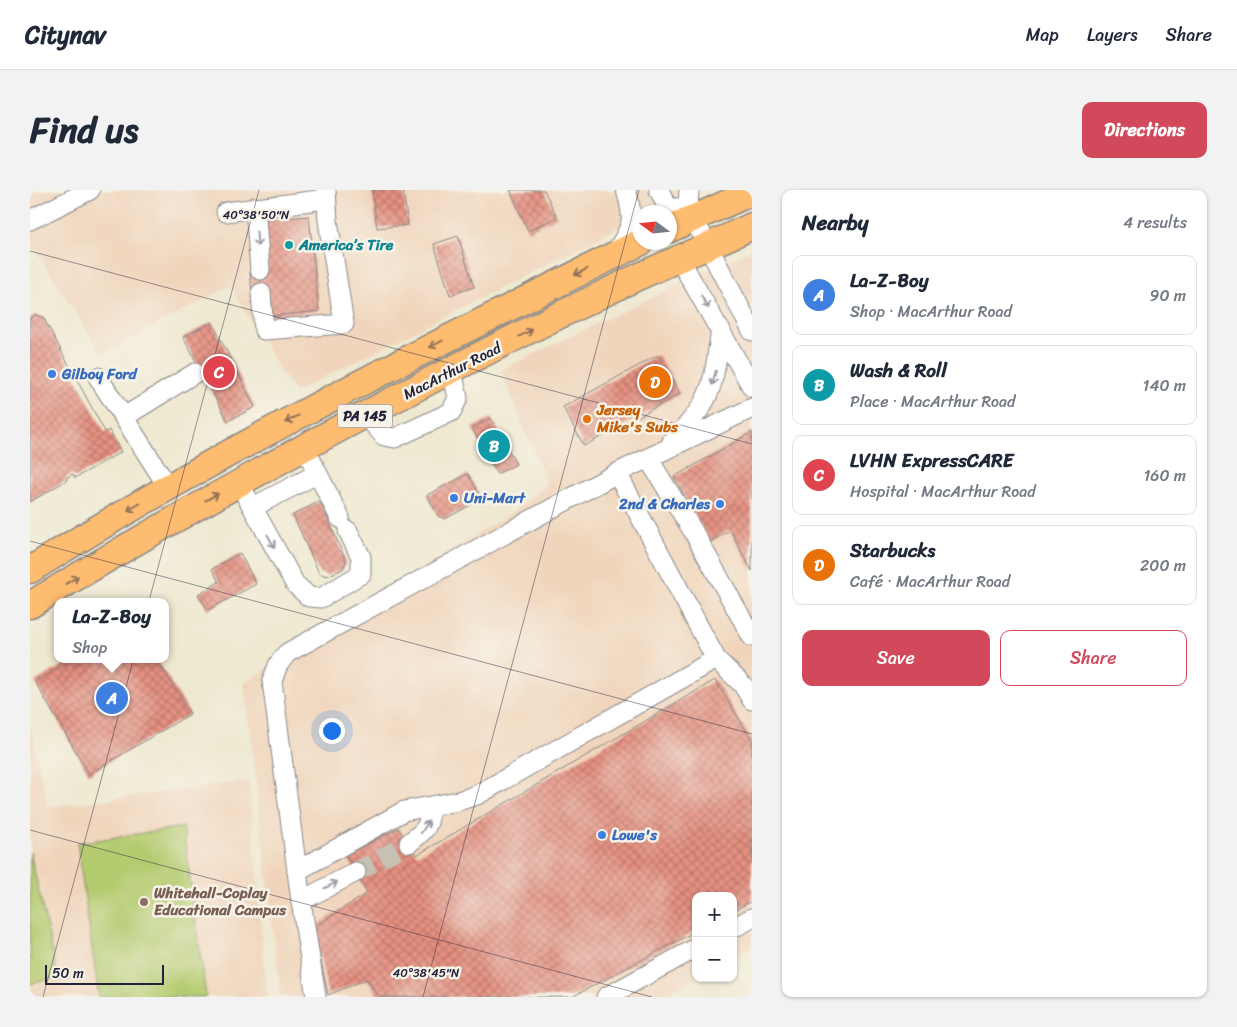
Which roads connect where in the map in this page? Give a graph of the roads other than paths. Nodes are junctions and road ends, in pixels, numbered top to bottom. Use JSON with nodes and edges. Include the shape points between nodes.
{"nodes":[{"id":1,"x":90,"y":190,"type":"edge"},
{"id":2,"x":626,"y":190,"type":"edge"},
{"id":3,"x":658,"y":190,"type":"edge"},
{"id":4,"x":752,"y":192,"type":"edge"},
{"id":5,"x":326,"y":195,"type":"edge"},
{"id":6,"x":690,"y":205,"type":"edge"},
{"id":7,"x":255,"y":207,"type":"junction"},
{"id":8,"x":226,"y":212,"type":"dead end"},
{"id":9,"x":30,"y":220,"type":"edge"},
{"id":10,"x":677,"y":221,"type":"edge"},
{"id":11,"x":752,"y":226,"type":"edge"},
{"id":12,"x":632,"y":247,"type":"edge"},
{"id":13,"x":709,"y":247,"type":"junction"},
{"id":14,"x":614,"y":256,"type":"junction"},
{"id":15,"x":680,"y":260,"type":"junction"},
{"id":16,"x":260,"y":270,"type":"dead end"},
{"id":17,"x":261,"y":293,"type":"dead end"},
{"id":18,"x":721,"y":330,"type":"junction"},
{"id":19,"x":752,"y":331,"type":"edge"},
{"id":20,"x":452,"y":371,"type":"junction"},
{"id":21,"x":195,"y":373,"type":"dead end"},
{"id":22,"x":98,"y":377,"type":"dead end"},
{"id":23,"x":752,"y":388,"type":"edge"},
{"id":24,"x":752,"y":408,"type":"edge"},
{"id":25,"x":366,"y":415,"type":"junction"},
{"id":26,"x":124,"y":417,"type":"junction"},
{"id":27,"x":305,"y":448,"type":"junction"},
{"id":28,"x":656,"y":454,"type":"junction"},
{"id":29,"x":617,"y":473,"type":"junction"},
{"id":30,"x":317,"y":474,"type":"junction"},
{"id":31,"x":239,"y":483,"type":"junction"},
{"id":32,"x":168,"y":487,"type":"junction"},
{"id":33,"x":253,"y":507,"type":"junction"},
{"id":34,"x":30,"y":570,"type":"edge"},
{"id":35,"x":30,"y":605,"type":"edge"},
{"id":36,"x":752,"y":637,"type":"edge"},
{"id":37,"x":716,"y":659,"type":"junction"},
{"id":38,"x":752,"y":700,"type":"edge"},
{"id":39,"x":428,"y":807,"type":"junction"},
{"id":40,"x":409,"y":844,"type":"tunnel mouth"},
{"id":41,"x":297,"y":871,"type":"junction"},
{"id":42,"x":356,"y":872,"type":"tunnel mouth"},
{"id":43,"x":301,"y":900,"type":"junction"},
{"id":44,"x":752,"y":918,"type":"edge"},
{"id":45,"x":737,"y":926,"type":"edge"},
{"id":46,"x":692,"y":950,"type":"edge"},
{"id":47,"x":316,"y":997,"type":"edge"},
{"id":48,"x":606,"y":997,"type":"edge"}],
"edges":[{"from":1,"to":9,"type":"lane"},
{"from":2,"to":14,"type":"lane","via":[[634,215]]},
{"from":3,"to":6,"type":"lane","via":[[668,208]]},
{"from":4,"to":6,"type":"highway"},
{"from":5,"to":7,"type":"lane"},
{"from":5,"to":17,"type":"lane","via":[[344,324],[264,330]]},
{"from":6,"to":10,"type":"highway"},
{"from":6,"to":13,"type":"lane"},
{"from":7,"to":8,"type":"lane"},
{"from":7,"to":16,"type":"lane","one_way":true},
{"from":11,"to":13,"type":"highway","name":"MacArthur Road","number":"PA 145"},
{"from":12,"to":14,"type":"highway","name":"MacArthur Road","number":"PA 145"},
{"from":13,"to":15,"type":"highway","name":"MacArthur Road","number":"PA 145"},
{"from":13,"to":19,"type":"lane"},
{"from":14,"to":32,"type":"highway","name":"MacArthur Road","number":"PA 145","one_way":true,"via":[[421,352]]},
{"from":15,"to":18,"type":"lane","one_way":true},
{"from":20,"to":15,"type":"highway","name":"MacArthur Road","number":"PA 145","one_way":true,"via":[[619,286]]},
{"from":18,"to":23,"type":"lane"},
{"from":18,"to":28,"type":"lane","one_way":true,"via":[[716,372],[709,396],[694,418]]},
{"from":20,"to":25,"type":"highway","name":"MacArthur Road","number":"PA 145"},
{"from":20,"to":25,"type":"lane","via":[[458,398],[455,407],[444,415],[396,438],[384,436]]},
{"from":21,"to":26,"type":"lane"},
{"from":22,"to":26,"type":"lane"},
{"from":24,"to":28,"type":"lane"},
{"from":25,"to":27,"type":"highway","name":"MacArthur Road","number":"PA 145"},
{"from":26,"to":32,"type":"lane"},
{"from":27,"to":30,"type":"lane"},
{"from":27,"to":31,"type":"highway","name":"MacArthur Road","number":"PA 145"},
{"from":28,"to":29,"type":"lane"},
{"from":28,"to":36,"type":"lane","via":[[693,531]]},
{"from":29,"to":37,"type":"lane"},
{"from":29,"to":41,"type":"lane","via":[[288,654],[278,665],[272,681]]},
{"from":30,"to":33,"type":"lane"},
{"from":33,"to":30,"type":"lane","one_way":true,"via":[[295,584],[309,597],[321,598],[361,574],[362,557]]},
{"from":31,"to":33,"type":"lane"},
{"from":35,"to":31,"type":"highway","name":"MacArthur Road","number":"PA 145","one_way":true},
{"from":32,"to":34,"type":"highway","name":"MacArthur Road","number":"PA 145","one_way":true},
{"from":37,"to":38,"type":"lane","via":[[743,684]]},
{"from":37,"to":39,"type":"lane","via":[[477,795]]},
{"from":40,"to":39,"type":"lane","one_way":true,"via":[[424,832],[430,819]]},
{"from":39,"to":41,"type":"lane","via":[[404,811]]},
{"from":41,"to":43,"type":"lane"},
{"from":43,"to":42,"type":"lane","one_way":true},
{"from":43,"to":47,"type":"lane"},
{"from":44,"to":45,"type":"lane"},
{"from":46,"to":48,"type":"lane"}]}
